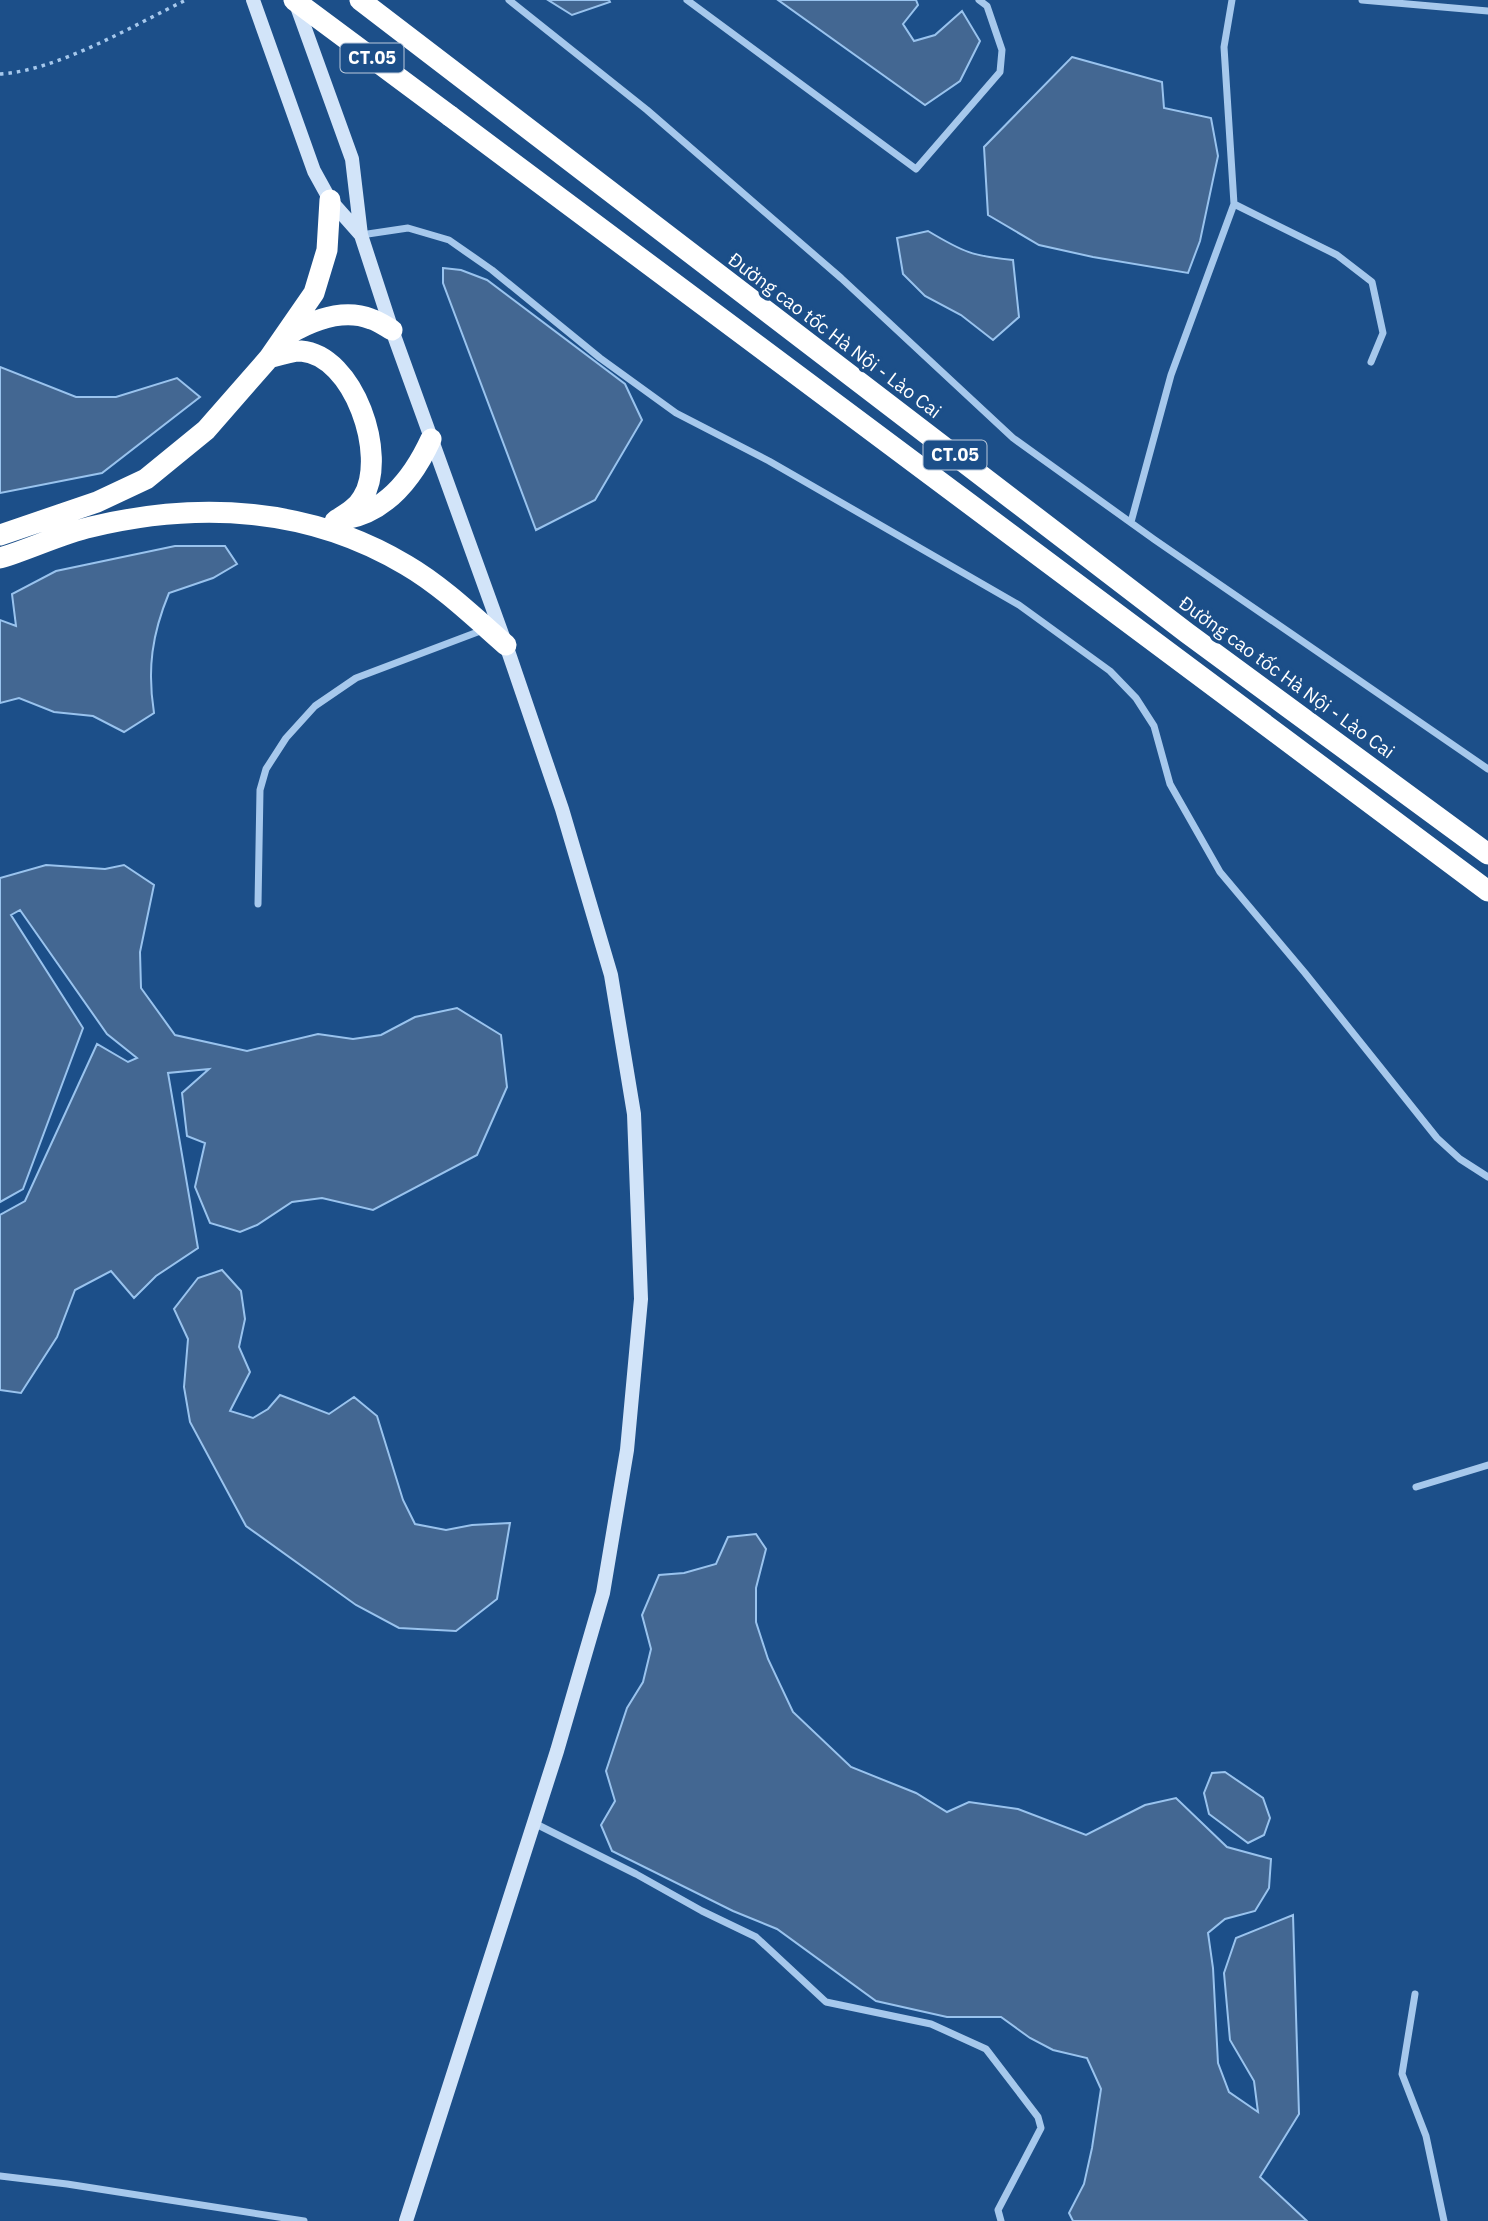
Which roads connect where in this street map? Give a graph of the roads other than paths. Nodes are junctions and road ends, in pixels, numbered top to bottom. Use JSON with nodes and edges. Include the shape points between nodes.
{"nodes":[{"id":1,"x":253,"y":0,"type":"edge"},
{"id":2,"x":295,"y":0,"type":"edge"},
{"id":3,"x":360,"y":0,"type":"edge"},
{"id":4,"x":509,"y":0,"type":"edge"},
{"id":5,"x":687,"y":0,"type":"edge"},
{"id":6,"x":979,"y":0,"type":"edge"},
{"id":7,"x":1232,"y":0,"type":"edge"},
{"id":8,"x":1362,"y":0,"type":"edge"},
{"id":9,"x":1488,"y":11,"type":"edge"},
{"id":10,"x":330,"y":200,"type":"junction"},
{"id":11,"x":1234,"y":204,"type":"junction"},
{"id":12,"x":361,"y":235,"type":"junction"},
{"id":13,"x":392,"y":330,"type":"junction"},
{"id":14,"x":288,"y":334,"type":"junction"},
{"id":15,"x":270,"y":358,"type":"junction"},
{"id":16,"x":1371,"y":362,"type":"dead end"},
{"id":17,"x":431,"y":439,"type":"junction"},
{"id":18,"x":305,"y":521,"type":"junction"},
{"id":19,"x":335,"y":521,"type":"junction"},
{"id":20,"x":1131,"y":522,"type":"junction"},
{"id":21,"x":0,"y":535,"type":"edge"},
{"id":22,"x":0,"y":558,"type":"edge"},
{"id":23,"x":487,"y":629,"type":"junction"},
{"id":24,"x":506,"y":645,"type":"junction"},
{"id":25,"x":1488,"y":769,"type":"edge"},
{"id":26,"x":1488,"y":854,"type":"edge"},
{"id":27,"x":1488,"y":891,"type":"edge"},
{"id":28,"x":258,"y":904,"type":"dead end"},
{"id":29,"x":1488,"y":1177,"type":"edge"},
{"id":30,"x":1488,"y":1465,"type":"edge"},
{"id":31,"x":1416,"y":1487,"type":"dead end"},
{"id":32,"x":534,"y":1823,"type":"junction"},
{"id":33,"x":1415,"y":1994,"type":"dead end"},
{"id":34,"x":0,"y":2176,"type":"edge"},
{"id":35,"x":304,"y":2221,"type":"edge"},
{"id":36,"x":406,"y":2221,"type":"edge"},
{"id":37,"x":1001,"y":2221,"type":"edge"},
{"id":38,"x":1444,"y":2221,"type":"edge"}],
"edges":[{"from":1,"to":10,"type":"main road","via":[[314,171]]},
{"from":2,"to":12,"type":"main road","via":[[352,159]]},
{"from":2,"to":27,"type":"highway","number":"CT.05","bridge":true},
{"from":3,"to":26,"type":"highway","name":"Đường cao tốc Hà Nội - Lào Cai","number":"CT.05","via":[[1187,633]]},
{"from":4,"to":20,"type":"street","via":[[647,110],[841,278],[1013,438]]},
{"from":5,"to":6,"type":"street","via":[[916,169],[1000,72],[1002,50],[987,5]]},
{"from":7,"to":11,"type":"street","via":[[1224,47]]},
{"from":8,"to":9,"type":"street"},
{"from":10,"to":12,"type":"main road"},
{"from":10,"to":14,"type":"highway","via":[[327,250],[314,293]]},
{"from":11,"to":16,"type":"street","via":[[1337,255],[1372,282],[1383,333]]},
{"from":11,"to":20,"type":"street","via":[[1171,375]]},
{"from":12,"to":13,"type":"main road"},
{"from":12,"to":29,"type":"street","via":[[408,228],[449,240],[676,414],[769,461],[1019,605],[1110,671],[1154,726],[1170,784],[1220,872],[1437,1138]]},
{"from":13,"to":14,"type":"highway","via":[[370,318],[326,317]]},
{"from":13,"to":17,"type":"main road"},
{"from":14,"to":15,"type":"highway"},
{"from":15,"to":19,"type":"highway","via":[[302,351],[336,368],[350,386],[362,415],[373,452],[371,474],[365,495]]},
{"from":15,"to":21,"type":"highway","via":[[206,430],[146,480]]},
{"from":17,"to":19,"type":"highway","via":[[418,466],[388,500],[363,516]]},
{"from":17,"to":24,"type":"main road"},
{"from":18,"to":19,"type":"highway"},
{"from":18,"to":22,"type":"highway","via":[[247,512],[137,518],[87,527]]},
{"from":18,"to":23,"type":"highway","via":[[407,565]]},
{"from":20,"to":25,"type":"street"},
{"from":23,"to":24,"type":"highway"},
{"from":23,"to":28,"type":"street","via":[[356,678],[315,706],[285,738],[266,769],[260,790]]},
{"from":24,"to":32,"type":"main road","via":[[562,809],[611,975],[634,1114],[641,1299],[627,1450],[603,1593]]},
{"from":30,"to":31,"type":"street"},
{"from":32,"to":36,"type":"main road"},
{"from":32,"to":37,"type":"street","via":[[756,1937],[827,2002],[931,2024],[986,2049],[1038,2117],[1041,2129],[998,2210]]},
{"from":33,"to":38,"type":"street","via":[[1402,2074],[1426,2136]]},
{"from":34,"to":35,"type":"street"}]}
